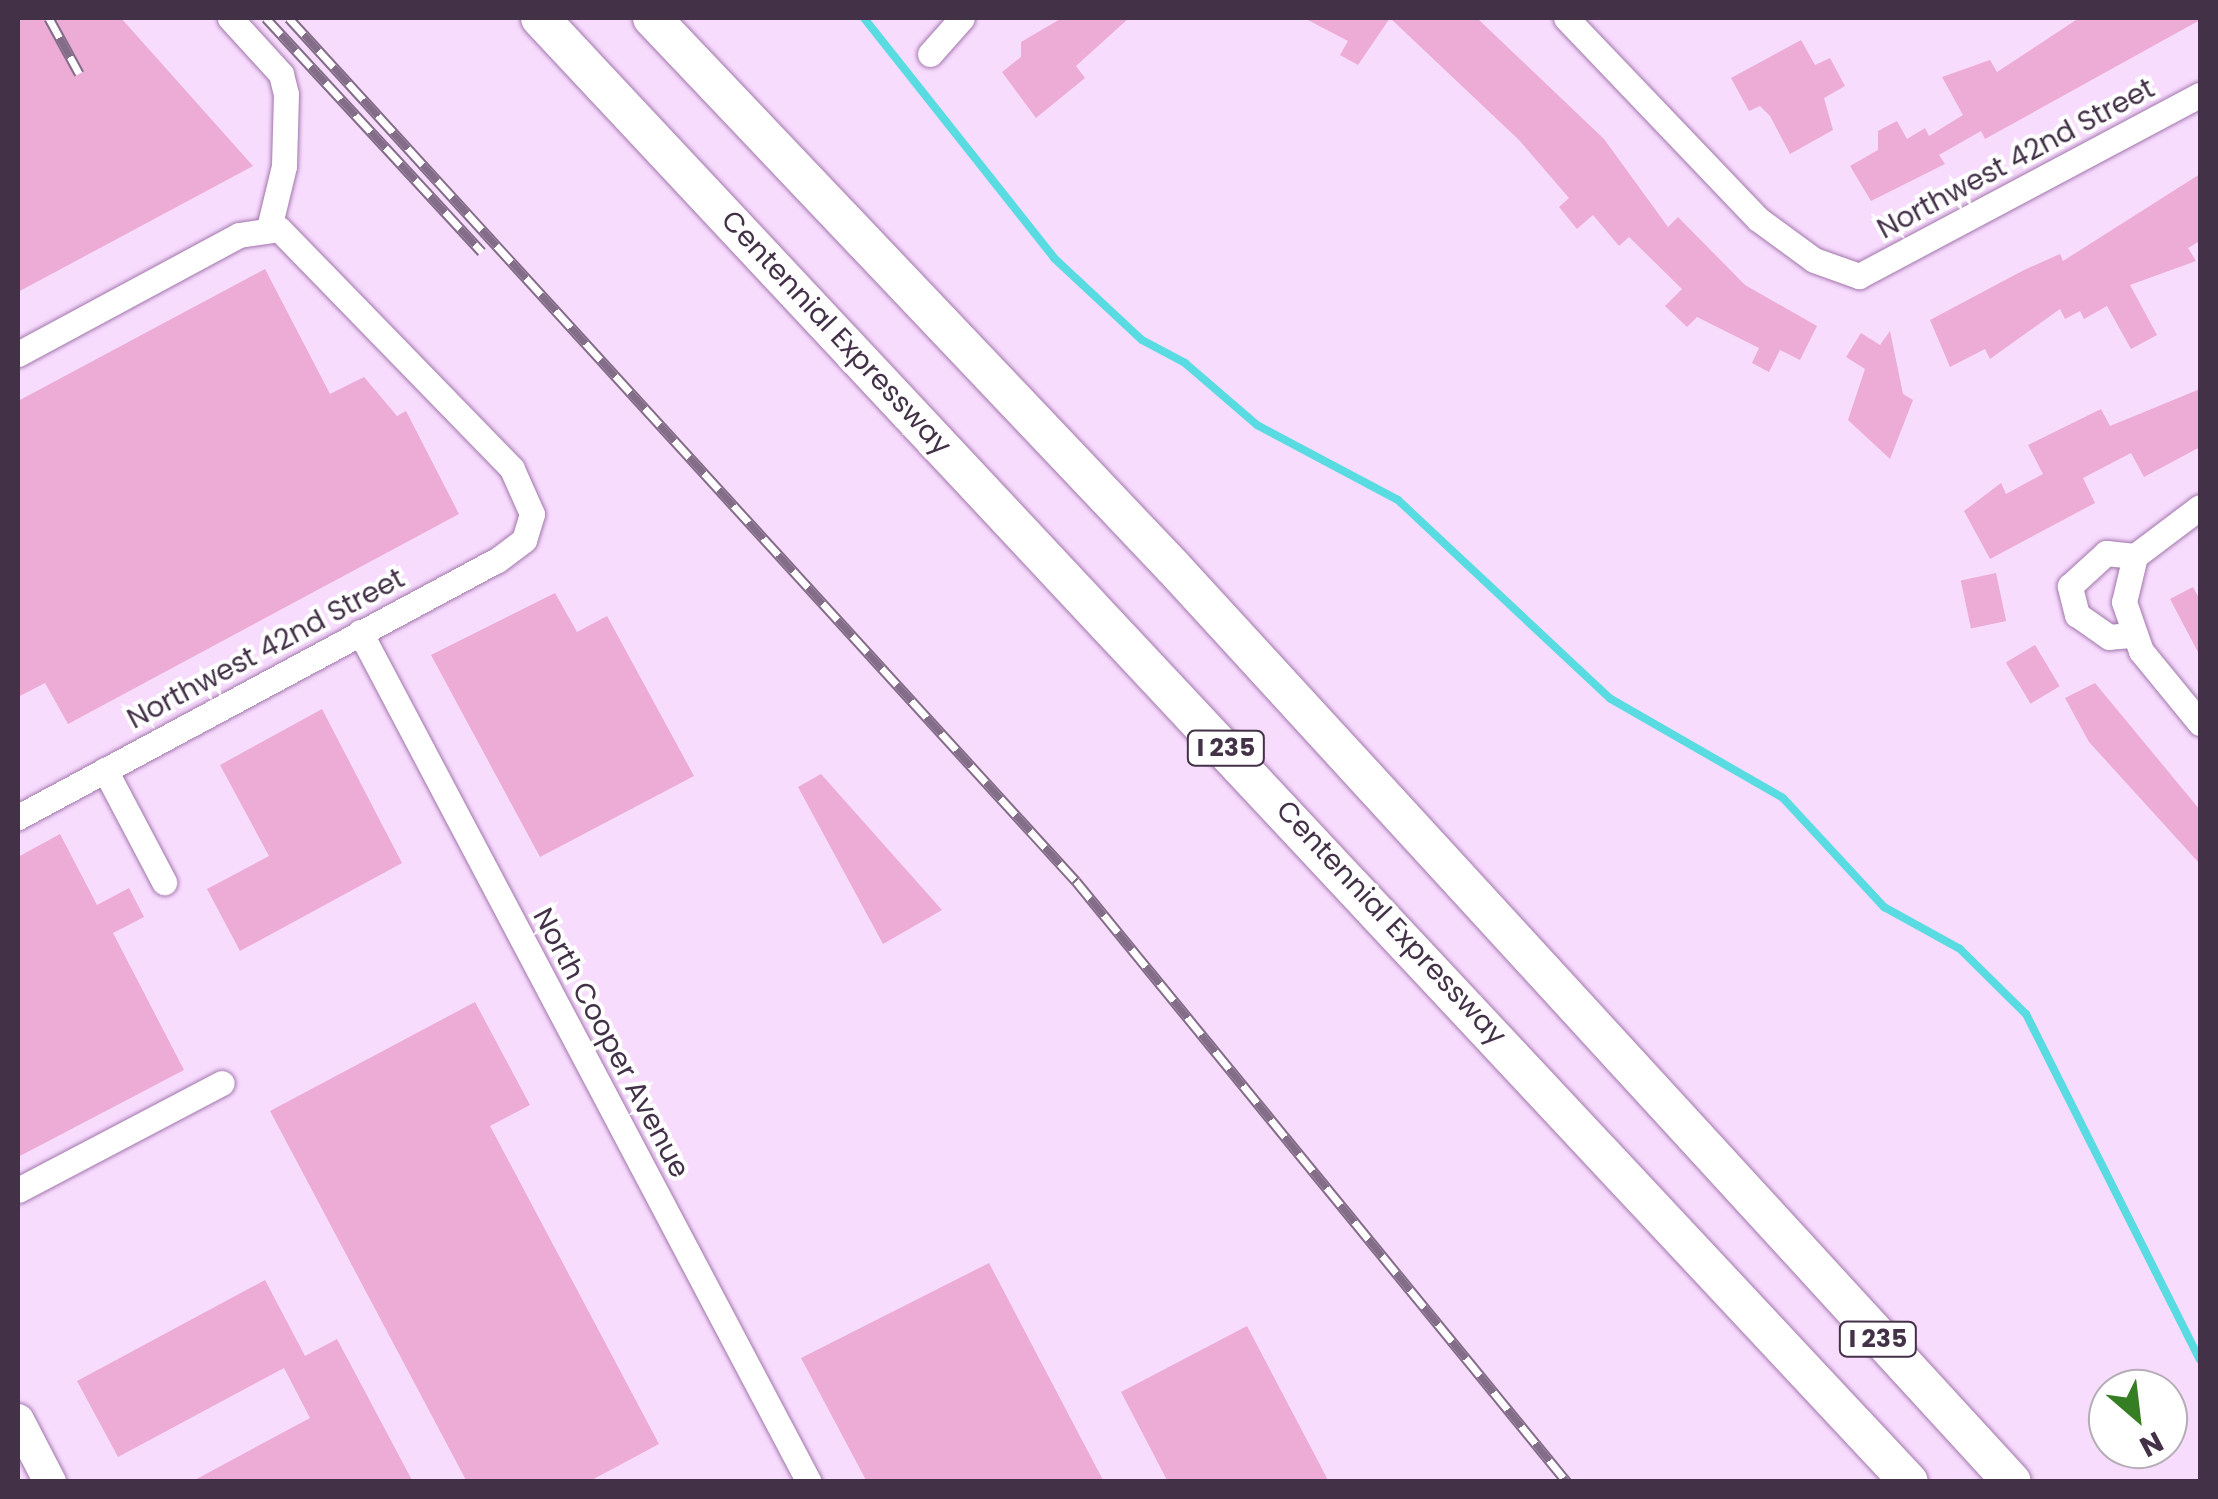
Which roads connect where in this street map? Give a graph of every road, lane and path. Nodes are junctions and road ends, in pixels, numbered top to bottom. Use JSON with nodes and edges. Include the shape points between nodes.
{"nodes":[{"id":1,"x":230,"y":18,"type":"edge"},
{"id":2,"x":540,"y":18,"type":"edge"},
{"id":3,"x":652,"y":18,"type":"edge"},
{"id":4,"x":962,"y":18,"type":"edge"},
{"id":5,"x":1566,"y":18,"type":"edge"},
{"id":6,"x":930,"y":54,"type":"dead end"},
{"id":7,"x":2200,"y":95,"type":"edge"},
{"id":8,"x":269,"y":228,"type":"junction"},
{"id":9,"x":18,"y":354,"type":"edge"},
{"id":10,"x":2200,"y":508,"type":"edge"},
{"id":11,"x":2135,"y":556,"type":"junction"},
{"id":12,"x":360,"y":632,"type":"junction"},
{"id":13,"x":2131,"y":636,"type":"junction"},
{"id":14,"x":2200,"y":723,"type":"edge"},
{"id":15,"x":106,"y":770,"type":"junction"},
{"id":16,"x":18,"y":817,"type":"edge"},
{"id":17,"x":164,"y":882,"type":"dead end"},
{"id":18,"x":222,"y":1083,"type":"dead end"},
{"id":19,"x":18,"y":1190,"type":"edge"},
{"id":20,"x":18,"y":1420,"type":"edge"},
{"id":21,"x":1960,"y":1426,"type":"junction"},
{"id":22,"x":25,"y":1454,"type":"edge"},
{"id":23,"x":48,"y":1481,"type":"edge"},
{"id":24,"x":810,"y":1482,"type":"edge"},
{"id":25,"x":1910,"y":1482,"type":"edge"},
{"id":26,"x":2012,"y":1482,"type":"edge"},
{"id":27,"x":2023,"y":1482,"type":"edge"}],
"edges":[{"from":1,"to":8,"type":"street","via":[[280,74],[286,94],[284,166]]},
{"from":2,"to":25,"type":"highway","name":"Centennial Expressway","number":"I 235"},
{"from":3,"to":21,"type":"highway","number":"I 235","via":[[1174,568]]},
{"from":4,"to":6,"type":"street"},
{"from":5,"to":7,"type":"street","name":"Northwest 42nd Street","via":[[1758,219],[1814,260],[1859,276]]},
{"from":8,"to":9,"type":"street"},
{"from":8,"to":12,"type":"street","name":"Northwest 42nd Street","via":[[296,238],[529,494],[532,524],[514,549]]},
{"from":10,"to":11,"type":"street","via":[[2165,526]]},
{"from":11,"to":13,"type":"street","via":[[2124,602]]},
{"from":11,"to":13,"type":"street","via":[[2106,553],[2070,586],[2077,615],[2109,637]]},
{"from":12,"to":15,"type":"street","name":"Northwest 42nd Street"},
{"from":12,"to":24,"type":"street","name":"North Cooper Avenue"},
{"from":13,"to":14,"type":"street"},
{"from":15,"to":16,"type":"street","name":"Northwest 42nd Street"},
{"from":15,"to":17,"type":"street"},
{"from":18,"to":19,"type":"street"},
{"from":20,"to":22,"type":"main road"},
{"from":21,"to":26,"type":"highway","number":"I 235"},
{"from":21,"to":27,"type":"highway"},
{"from":22,"to":23,"type":"main road"}]}
